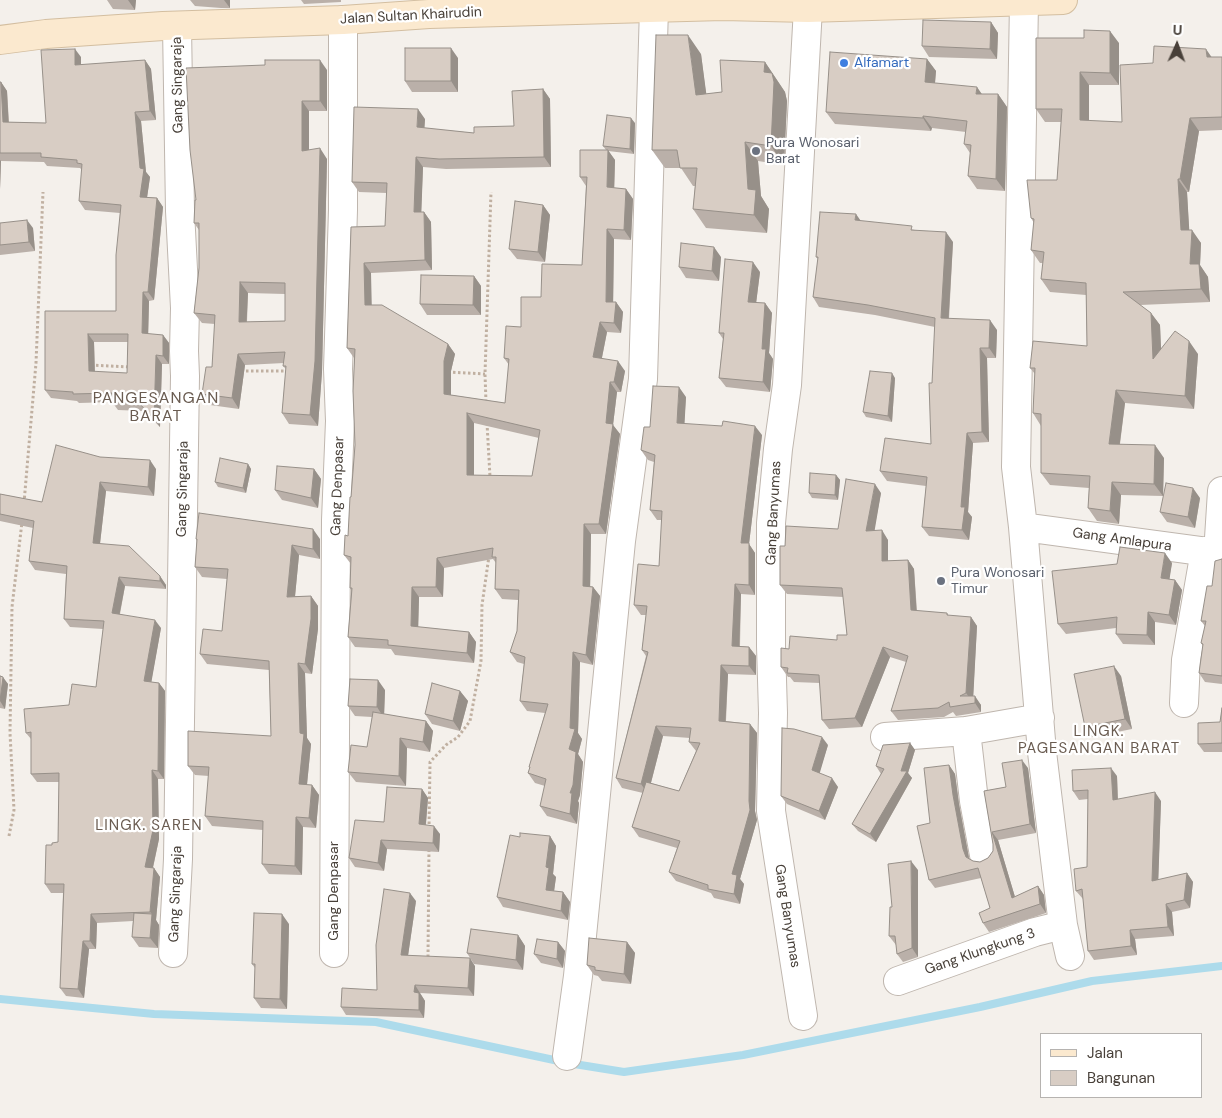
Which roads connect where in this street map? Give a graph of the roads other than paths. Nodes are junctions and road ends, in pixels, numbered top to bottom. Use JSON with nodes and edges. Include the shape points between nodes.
{"nodes":[{"id":1,"x":1063,"y":0,"type":"edge"},
{"id":2,"x":992,"y":1,"type":"edge"},
{"id":3,"x":1024,"y":2,"type":"junction"},
{"id":4,"x":722,"y":3,"type":"edge"},
{"id":5,"x":575,"y":5,"type":"edge"},
{"id":6,"x":391,"y":8,"type":"edge"},
{"id":7,"x":654,"y":8,"type":"junction"},
{"id":8,"x":808,"y":8,"type":"junction"},
{"id":9,"x":343,"y":20,"type":"junction"},
{"id":10,"x":177,"y":26,"type":"junction"},
{"id":11,"x":0,"y":40,"type":"edge"},
{"id":12,"x":1222,"y":491,"type":"edge"},
{"id":13,"x":1022,"y":526,"type":"junction"},
{"id":14,"x":1215,"y":553,"type":"edge"},
{"id":15,"x":1184,"y":703,"type":"dead end"},
{"id":16,"x":1040,"y":718,"type":"junction"},
{"id":17,"x":966,"y":731,"type":"junction"},
{"id":18,"x":885,"y":737,"type":"dead end"},
{"id":19,"x":984,"y":855,"type":"dead end"},
{"id":20,"x":1063,"y":926,"type":"junction"},
{"id":21,"x":173,"y":953,"type":"dead end"},
{"id":22,"x":334,"y":953,"type":"dead end"},
{"id":23,"x":1070,"y":956,"type":"dead end"},
{"id":24,"x":898,"y":982,"type":"dead end"},
{"id":25,"x":802,"y":1016,"type":"dead end"},
{"id":26,"x":567,"y":1056,"type":"dead end"}],
"edges":[{"from":1,"to":3,"type":"main road","name":"Jalan Sultan Khairudin"},
{"from":2,"to":3,"type":"main road","name":"Jalan Sultan Khairudin"},
{"from":2,"to":8,"type":"main road","name":"Jalan Sultan Khairudin"},
{"from":3,"to":13,"type":"street","via":[[1016,467]]},
{"from":4,"to":7,"type":"main road","name":"Jalan Sultan Khairudin"},
{"from":4,"to":8,"type":"main road","name":"Jalan Sultan Khairudin"},
{"from":5,"to":6,"type":"main road","name":"Jalan Sultan Khairudin"},
{"from":5,"to":7,"type":"main road","name":"Jalan Sultan Khairudin"},
{"from":6,"to":9,"type":"main road","name":"Jalan Sultan Khairudin"},
{"from":7,"to":26,"type":"street","via":[[643,379],[621,540],[578,976]]},
{"from":8,"to":25,"type":"street","name":"Gang Banyumas","via":[[788,376],[771,541],[771,811]]},
{"from":9,"to":10,"type":"main road","name":"Jalan Sultan Khairudin"},
{"from":9,"to":22,"type":"street","name":"Gang Denpasar"},
{"from":10,"to":11,"type":"main road","name":"Jalan Sultan Khairudin"},
{"from":10,"to":21,"type":"street","name":"Gang Singaraja","via":[[185,376],[178,859]]},
{"from":12,"to":14,"type":"street"},
{"from":13,"to":14,"type":"street","name":"Gang Amlapura"},
{"from":13,"to":16,"type":"street"},
{"from":14,"to":15,"type":"street","via":[[1186,660]]},
{"from":16,"to":17,"type":"street"},
{"from":16,"to":20,"type":"street"},
{"from":17,"to":18,"type":"street"},
{"from":17,"to":19,"type":"street"},
{"from":20,"to":23,"type":"street"},
{"from":20,"to":24,"type":"street","name":"Gang Klungkung 3","via":[[1036,932]]}]}
